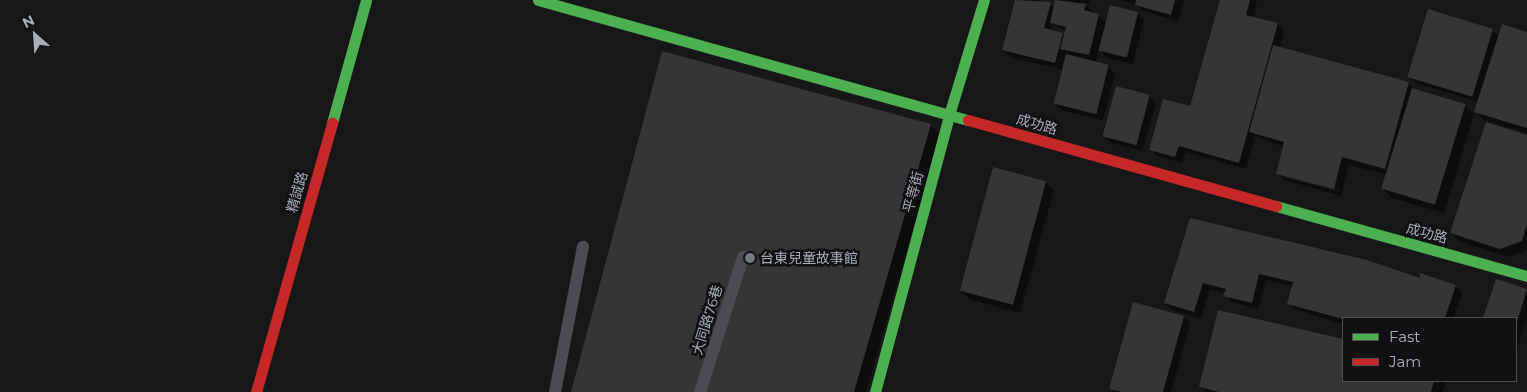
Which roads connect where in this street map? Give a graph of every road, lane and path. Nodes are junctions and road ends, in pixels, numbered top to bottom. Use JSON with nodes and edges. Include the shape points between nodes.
{"nodes":[{"id":1,"x":366,"y":0,"type":"edge"},
{"id":2,"x":538,"y":0,"type":"edge"},
{"id":3,"x":984,"y":0,"type":"edge"},
{"id":4,"x":949,"y":115,"type":"junction"},
{"id":5,"x":583,"y":247,"type":"dead end"},
{"id":6,"x":743,"y":257,"type":"dead end"},
{"id":7,"x":1527,"y":276,"type":"edge"},
{"id":8,"x":256,"y":392,"type":"edge"},
{"id":9,"x":555,"y":392,"type":"edge"},
{"id":10,"x":700,"y":392,"type":"edge"},
{"id":11,"x":875,"y":392,"type":"edge"}],
"edges":[{"from":1,"to":8,"type":"street","name":"精誠路"},
{"from":2,"to":4,"type":"street","name":"成功路"},
{"from":3,"to":4,"type":"street","name":"平等街"},
{"from":4,"to":7,"type":"street","name":"成功路"},
{"from":4,"to":11,"type":"street","name":"平等街"},
{"from":5,"to":9,"type":"lane"},
{"from":6,"to":10,"type":"lane","name":"大同路76巷"}]}
